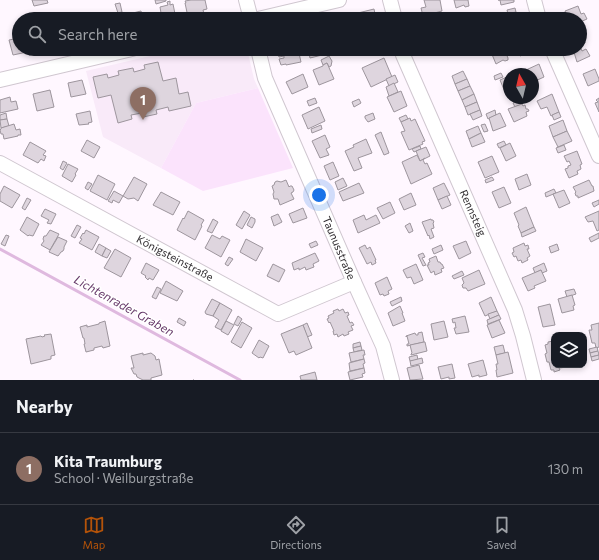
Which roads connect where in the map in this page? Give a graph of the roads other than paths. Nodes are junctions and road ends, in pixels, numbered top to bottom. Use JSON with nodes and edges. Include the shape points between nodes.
{"nodes":[{"id":1,"x":246,"y":0,"type":"edge"},
{"id":2,"x":339,"y":0,"type":"edge"},
{"id":3,"x":390,"y":0,"type":"edge"},
{"id":4,"x":534,"y":0,"type":"edge"},
{"id":5,"x":249,"y":12,"type":"edge"},
{"id":6,"x":288,"y":12,"type":"edge"},
{"id":7,"x":393,"y":12,"type":"edge"},
{"id":8,"x":537,"y":12,"type":"edge"},
{"id":9,"x":102,"y":56,"type":"edge"},
{"id":10,"x":260,"y":56,"type":"edge"},
{"id":11,"x":403,"y":56,"type":"edge"},
{"id":12,"x":555,"y":56,"type":"edge"},
{"id":13,"x":0,"y":80,"type":"edge"},
{"id":14,"x":599,"y":156,"type":"edge"},
{"id":15,"x":0,"y":163,"type":"edge"},
{"id":16,"x":354,"y":282,"type":"junction"},
{"id":17,"x":392,"y":380,"type":"edge"},
{"id":18,"x":534,"y":380,"type":"edge"}],
"edges":[{"from":1,"to":5,"type":"street"},
{"from":2,"to":6,"type":"street"},
{"from":3,"to":7,"type":"street"},
{"from":4,"to":8,"type":"street"},
{"from":9,"to":13,"type":"street"},
{"from":10,"to":16,"type":"street","name":"Taunusstraße","via":[[265,78]]},
{"from":11,"to":18,"type":"street","name":"Rennsteig","via":[[515,310]]},
{"from":12,"to":14,"type":"street"},
{"from":15,"to":16,"type":"street","name":"Königsteinstraße","via":[[278,314]]},
{"from":16,"to":17,"type":"street","name":"Taunusstraße","via":[[383,346]]}]}
